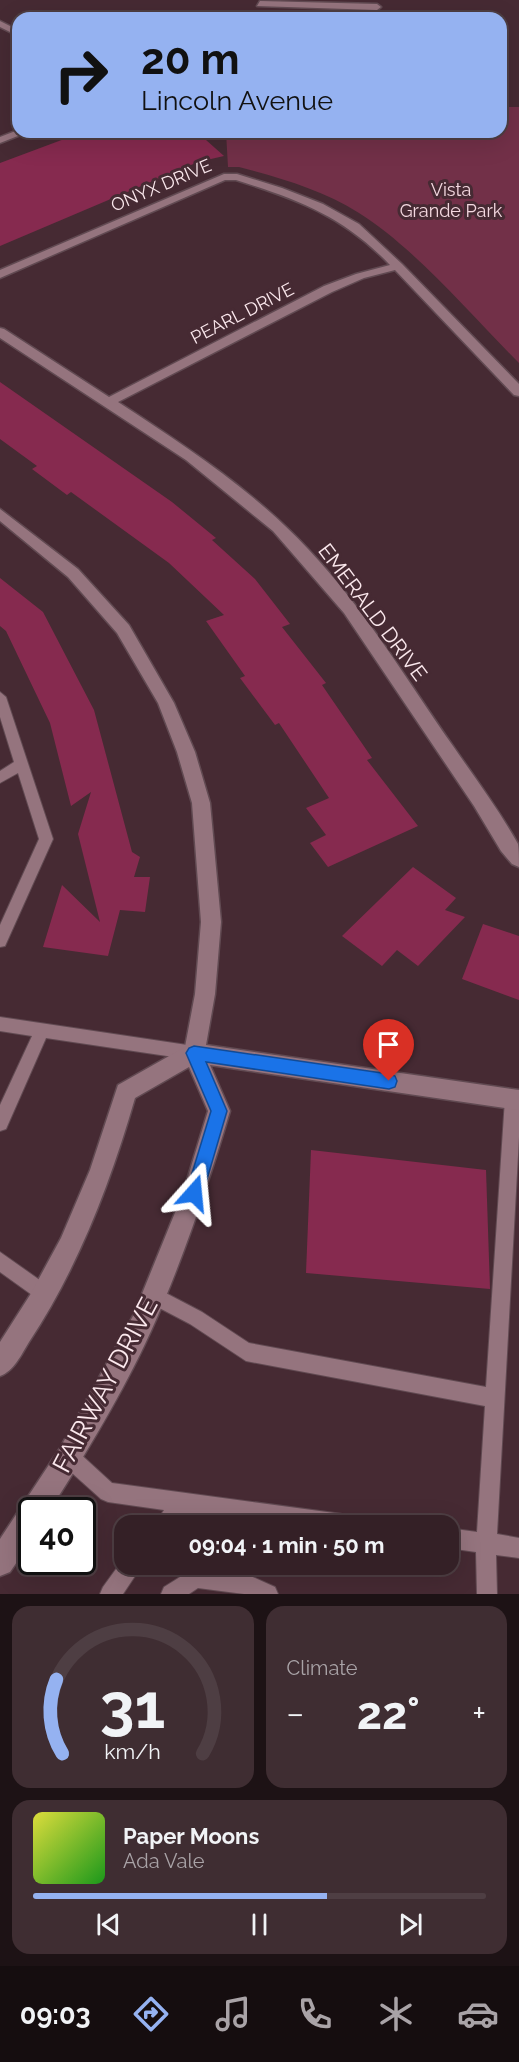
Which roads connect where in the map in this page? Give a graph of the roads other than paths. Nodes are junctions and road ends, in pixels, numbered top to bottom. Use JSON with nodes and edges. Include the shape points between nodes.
{"nodes":[{"id":1,"x":377,"y":3,"type":"edge"},
{"id":2,"x":261,"y":4,"type":"dead end"},
{"id":3,"x":12,"y":35,"type":"edge"},
{"id":4,"x":4,"y":38,"type":"dead end"},
{"id":5,"x":398,"y":266,"type":"junction"},
{"id":6,"x":0,"y":274,"type":"edge"},
{"id":7,"x":0,"y":332,"type":"edge"},
{"id":8,"x":519,"y":392,"type":"edge"},
{"id":9,"x":107,"y":403,"type":"junction"},
{"id":10,"x":0,"y":514,"type":"edge"},
{"id":11,"x":1,"y":703,"type":"edge"},
{"id":12,"x":21,"y":764,"type":"junction"},
{"id":13,"x":0,"y":778,"type":"edge"},
{"id":14,"x":519,"y":859,"type":"edge"},
{"id":15,"x":0,"y":941,"type":"edge"},
{"id":16,"x":0,"y":1024,"type":"edge"},
{"id":17,"x":42,"y":1030,"type":"junction"},
{"id":18,"x":194,"y":1053,"type":"junction"},
{"id":19,"x":516,"y":1100,"type":"edge"},
{"id":20,"x":0,"y":1123,"type":"edge"},
{"id":21,"x":512,"y":1218,"type":"edge"},
{"id":22,"x":0,"y":1261,"type":"edge"},
{"id":23,"x":45,"y":1294,"type":"junction"},
{"id":24,"x":154,"y":1296,"type":"junction"},
{"id":25,"x":0,"y":1364,"type":"edge"},
{"id":26,"x":494,"y":1398,"type":"junction"},
{"id":27,"x":69,"y":1457,"type":"junction"},
{"id":28,"x":43,"y":1497,"type":"edge"},
{"id":29,"x":182,"y":1501,"type":"junction"},
{"id":30,"x":172,"y":1515,"type":"edge"},
{"id":31,"x":280,"y":1515,"type":"edge"},
{"id":32,"x":18,"y":1536,"type":"edge"},
{"id":33,"x":459,"y":1539,"type":"edge"},
{"id":34,"x":486,"y":1543,"type":"junction"},
{"id":35,"x":519,"y":1548,"type":"edge"},
{"id":36,"x":0,"y":1562,"type":"edge"},
{"id":37,"x":125,"y":1575,"type":"edge"},
{"id":38,"x":110,"y":1594,"type":"edge"},
{"id":39,"x":171,"y":1594,"type":"edge"},
{"id":40,"x":268,"y":1594,"type":"edge"},
{"id":41,"x":487,"y":1594,"type":"edge"}],
"edges":[{"from":1,"to":2,"type":"street"},
{"from":3,"to":4,"type":"street"},
{"from":5,"to":6,"type":"street","name":"ONYX DRIVE","via":[[369,237],[339,216],[278,190],[237,177],[224,177]]},
{"from":5,"to":8,"type":"street","name":"ONYX DRIVE"},
{"from":5,"to":9,"type":"street","name":"PEARL DRIVE","via":[[328,289]]},
{"from":7,"to":9,"type":"street","name":"EMERALD DRIVE"},
{"from":9,"to":14,"type":"street","name":"EMERALD DRIVE","via":[[252,503],[317,567],[370,636]]},
{"from":10,"to":18,"type":"street","via":[[73,573],[110,614],[144,662],[186,752],[201,803],[211,922],[205,994]]},
{"from":11,"to":12,"type":"lane"},
{"from":12,"to":13,"type":"lane"},
{"from":12,"to":15,"type":"lane","via":[[46,839]]},
{"from":16,"to":17,"type":"lane"},
{"from":17,"to":18,"type":"lane"},
{"from":17,"to":20,"type":"lane"},
{"from":18,"to":19,"type":"street"},
{"from":18,"to":23,"type":"street","via":[[126,1092],[97,1180]]},
{"from":18,"to":24,"type":"street","name":"FAIRWAY DRIVE","via":[[219,1111],[194,1193]]},
{"from":19,"to":21,"type":"lane"},
{"from":21,"to":26,"type":"lane"},
{"from":22,"to":23,"type":"lane"},
{"from":23,"to":25,"type":"street"},
{"from":24,"to":26,"type":"lane","via":[[196,1318],[246,1352]]},
{"from":24,"to":27,"type":"street","name":"FAIRWAY DRIVE","via":[[128,1353]]},
{"from":26,"to":34,"type":"lane"},
{"from":27,"to":28,"type":"street","name":"FAIRWAY DRIVE"},
{"from":27,"to":29,"type":"lane","via":[[108,1492]]},
{"from":29,"to":30,"type":"lane"},
{"from":29,"to":31,"type":"lane"},
{"from":32,"to":36,"type":"street"},
{"from":33,"to":34,"type":"lane"},
{"from":34,"to":35,"type":"lane"},
{"from":34,"to":41,"type":"lane"},
{"from":37,"to":38,"type":"lane"},
{"from":39,"to":40,"type":"lane","via":[[196,1577],[246,1584]]}]}
